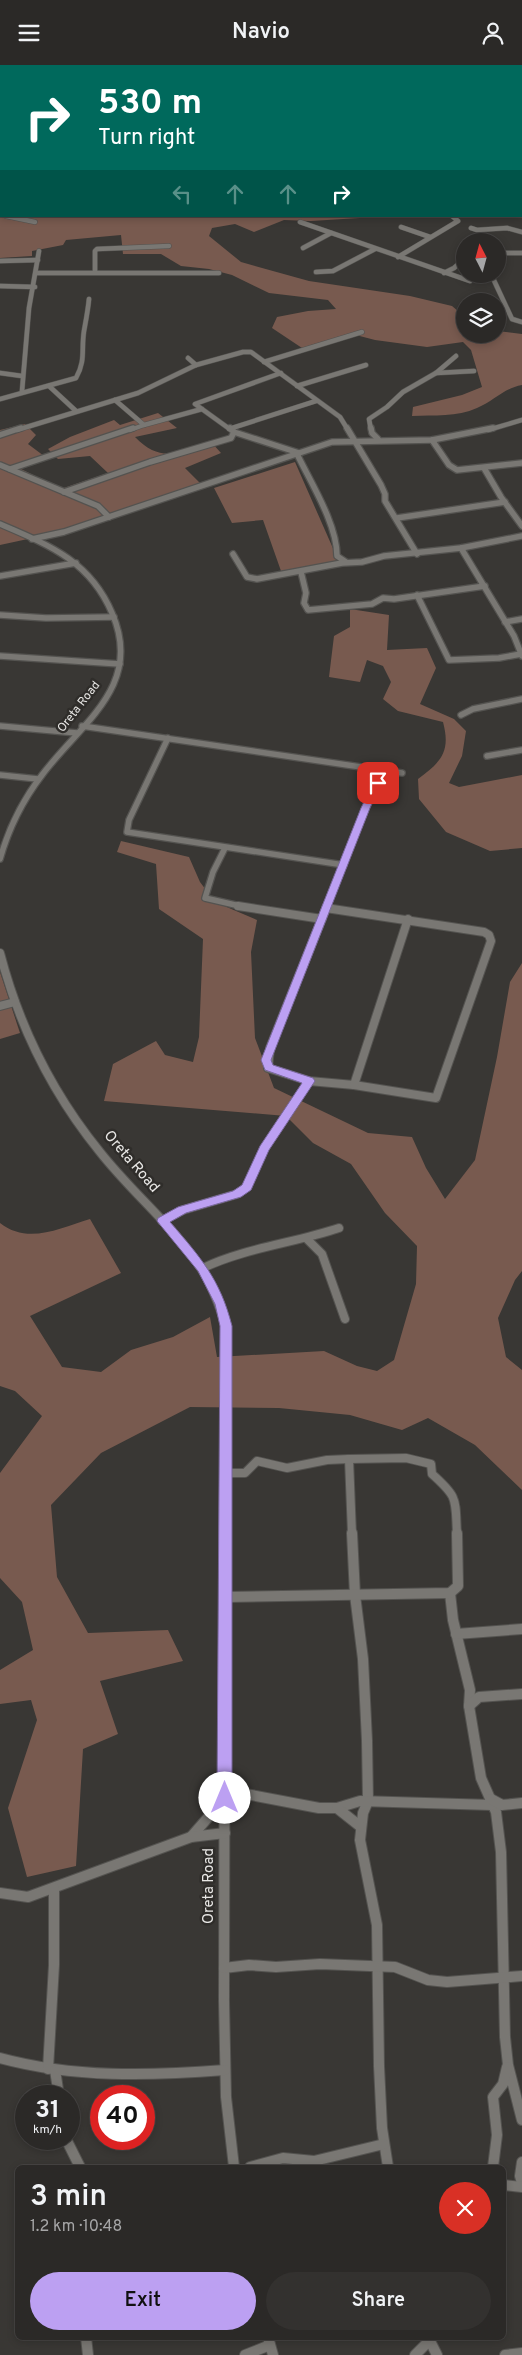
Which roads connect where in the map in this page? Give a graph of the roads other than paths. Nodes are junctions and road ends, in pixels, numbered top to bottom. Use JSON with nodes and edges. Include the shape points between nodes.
{"nodes":[{"id":1,"x":11,"y":217,"type":"edge"},
{"id":2,"x":453,"y":217,"type":"edge"},
{"id":3,"x":35,"y":222,"type":"dead end"},
{"id":4,"x":300,"y":222,"type":"dead end"},
{"id":5,"x":401,"y":227,"type":"dead end"},
{"id":6,"x":471,"y":228,"type":"dead end"},
{"id":7,"x":331,"y":233,"type":"junction"},
{"id":8,"x":522,"y":233,"type":"edge"},
{"id":9,"x":430,"y":237,"type":"junction"},
{"id":10,"x":169,"y":246,"type":"dead end"},
{"id":11,"x":303,"y":248,"type":"dead end"},
{"id":12,"x":375,"y":249,"type":"junction"},
{"id":13,"x":39,"y":251,"type":"dead end"},
{"id":14,"x":506,"y":253,"type":"edge"},
{"id":15,"x":522,"y":253,"type":"edge"},
{"id":16,"x":398,"y":257,"type":"junction"},
{"id":17,"x":38,"y":260,"type":"junction"},
{"id":18,"x":0,"y":261,"type":"edge"},
{"id":19,"x":456,"y":266,"type":"edge"},
{"id":20,"x":96,"y":272,"type":"junction"},
{"id":21,"x":316,"y":272,"type":"dead end"},
{"id":22,"x":37,"y":273,"type":"junction"},
{"id":23,"x":219,"y":273,"type":"dead end"},
{"id":24,"x":444,"y":273,"type":"junction"},
{"id":25,"x":456,"y":277,"type":"edge"},
{"id":26,"x":495,"y":283,"type":"edge"},
{"id":27,"x":0,"y":287,"type":"edge"},
{"id":28,"x":35,"y":287,"type":"junction"},
{"id":29,"x":89,"y":299,"type":"dead end"},
{"id":30,"x":522,"y":322,"type":"edge"},
{"id":31,"x":362,"y":332,"type":"dead end"},
{"id":32,"x":456,"y":356,"type":"dead end"},
{"id":33,"x":188,"y":358,"type":"dead end"},
{"id":34,"x":264,"y":362,"type":"junction"},
{"id":35,"x":196,"y":365,"type":"junction"},
{"id":36,"x":366,"y":365,"type":"dead end"},
{"id":37,"x":474,"y":371,"type":"dead end"},
{"id":38,"x":0,"y":373,"type":"edge"},
{"id":39,"x":281,"y":373,"type":"junction"},
{"id":40,"x":436,"y":373,"type":"junction"},
{"id":41,"x":22,"y":376,"type":"junction"},
{"id":42,"x":49,"y":386,"type":"junction"},
{"id":43,"x":297,"y":386,"type":"junction"},
{"id":44,"x":22,"y":391,"type":"dead end"},
{"id":45,"x":0,"y":399,"type":"edge"},
{"id":46,"x":115,"y":400,"type":"junction"},
{"id":47,"x":316,"y":401,"type":"junction"},
{"id":48,"x":202,"y":409,"type":"junction"},
{"id":49,"x":76,"y":411,"type":"junction"},
{"id":50,"x":522,"y":420,"type":"edge"},
{"id":51,"x":144,"y":425,"type":"junction"},
{"id":52,"x":232,"y":431,"type":"junction"},
{"id":53,"x":0,"y":435,"type":"edge"},
{"id":54,"x":354,"y":439,"type":"junction"},
{"id":55,"x":378,"y":439,"type":"junction"},
{"id":56,"x":432,"y":439,"type":"junction"},
{"id":57,"x":298,"y":454,"type":"junction"},
{"id":58,"x":522,"y":463,"type":"edge"},
{"id":59,"x":0,"y":465,"type":"edge"},
{"id":60,"x":484,"y":468,"type":"junction"},
{"id":61,"x":10,"y":469,"type":"junction"},
{"id":62,"x":64,"y":492,"type":"junction"},
{"id":63,"x":505,"y":502,"type":"junction"},
{"id":64,"x":109,"y":517,"type":"junction"},
{"id":65,"x":397,"y":518,"type":"junction"},
{"id":66,"x":0,"y":524,"type":"edge"},
{"id":67,"x":522,"y":526,"type":"edge"},
{"id":68,"x":522,"y":536,"type":"edge"},
{"id":69,"x":32,"y":539,"type":"junction"},
{"id":70,"x":461,"y":548,"type":"junction"},
{"id":71,"x":417,"y":553,"type":"junction"},
{"id":72,"x":233,"y":554,"type":"dead end"},
{"id":73,"x":348,"y":562,"type":"junction"},
{"id":74,"x":76,"y":563,"type":"junction"},
{"id":75,"x":301,"y":571,"type":"junction"},
{"id":76,"x":0,"y":576,"type":"edge"},
{"id":77,"x":485,"y":586,"type":"junction"},
{"id":78,"x":417,"y":595,"type":"junction"},
{"id":79,"x":0,"y":615,"type":"edge"},
{"id":80,"x":114,"y":617,"type":"junction"},
{"id":81,"x":522,"y":619,"type":"edge"},
{"id":82,"x":505,"y":622,"type":"junction"},
{"id":83,"x":521,"y":655,"type":"edge"},
{"id":84,"x":0,"y":656,"type":"edge"},
{"id":85,"x":120,"y":664,"type":"junction"},
{"id":86,"x":522,"y":699,"type":"edge"},
{"id":87,"x":461,"y":715,"type":"dead end"},
{"id":88,"x":0,"y":726,"type":"edge"},
{"id":89,"x":82,"y":726,"type":"junction"},
{"id":90,"x":77,"y":733,"type":"junction"},
{"id":91,"x":168,"y":738,"type":"junction"},
{"id":92,"x":522,"y":750,"type":"edge"},
{"id":93,"x":487,"y":756,"type":"dead end"},
{"id":94,"x":384,"y":770,"type":"junction"},
{"id":95,"x":402,"y":773,"type":"dead end"},
{"id":96,"x":0,"y":775,"type":"edge"},
{"id":97,"x":38,"y":779,"type":"junction"},
{"id":98,"x":210,"y":845,"type":"junction"},
{"id":99,"x":224,"y":847,"type":"junction"},
{"id":100,"x":218,"y":857,"type":"junction"},
{"id":101,"x":0,"y":859,"type":"edge"},
{"id":102,"x":344,"y":865,"type":"junction"},
{"id":103,"x":326,"y":908,"type":"junction"},
{"id":104,"x":322,"y":919,"type":"junction"},
{"id":105,"x":408,"y":919,"type":"junction"},
{"id":106,"x":0,"y":953,"type":"edge"},
{"id":107,"x":15,"y":1002,"type":"junction"},
{"id":108,"x":0,"y":1005,"type":"edge"},
{"id":109,"x":309,"y":1081,"type":"junction"},
{"id":110,"x":354,"y":1085,"type":"junction"},
{"id":111,"x":162,"y":1221,"type":"junction"},
{"id":112,"x":340,"y":1228,"type":"dead end"},
{"id":113,"x":307,"y":1239,"type":"junction"},
{"id":114,"x":203,"y":1268,"type":"junction"},
{"id":115,"x":345,"y":1319,"type":"dead end"},
{"id":116,"x":349,"y":1459,"type":"junction"},
{"id":117,"x":226,"y":1473,"type":"junction"},
{"id":118,"x":450,"y":1593,"type":"junction"},
{"id":119,"x":355,"y":1595,"type":"junction"},
{"id":120,"x":226,"y":1597,"type":"junction"},
{"id":121,"x":522,"y":1629,"type":"edge"},
{"id":122,"x":456,"y":1634,"type":"junction"},
{"id":123,"x":470,"y":1690,"type":"junction"},
{"id":124,"x":522,"y":1694,"type":"edge"},
{"id":125,"x":479,"y":1697,"type":"junction"},
{"id":126,"x":469,"y":1705,"type":"junction"},
{"id":127,"x":225,"y":1794,"type":"junction"},
{"id":128,"x":368,"y":1801,"type":"junction"},
{"id":129,"x":522,"y":1803,"type":"edge"},
{"id":130,"x":495,"y":1805,"type":"junction"},
{"id":131,"x":337,"y":1808,"type":"junction"},
{"id":132,"x":361,"y":1827,"type":"junction"},
{"id":133,"x":225,"y":1833,"type":"junction"},
{"id":134,"x":191,"y":1837,"type":"junction"},
{"id":135,"x":54,"y":1889,"type":"junction"},
{"id":136,"x":0,"y":1893,"type":"edge"},
{"id":137,"x":378,"y":1966,"type":"junction"},
{"id":138,"x":224,"y":1968,"type":"junction"},
{"id":139,"x":522,"y":1976,"type":"edge"},
{"id":140,"x":502,"y":1977,"type":"junction"},
{"id":141,"x":0,"y":2058,"type":"edge"},
{"id":142,"x":508,"y":2065,"type":"junction"},
{"id":143,"x":51,"y":2070,"type":"junction"},
{"id":144,"x":225,"y":2070,"type":"junction"},
{"id":145,"x":56,"y":2085,"type":"edge"},
{"id":146,"x":522,"y":2121,"type":"edge"},
{"id":147,"x":384,"y":2144,"type":"junction"},
{"id":148,"x":72,"y":2150,"type":"edge"},
{"id":149,"x":522,"y":2163,"type":"edge"},
{"id":150,"x":79,"y":2165,"type":"edge"},
{"id":151,"x":234,"y":2165,"type":"edge"},
{"id":152,"x":257,"y":2165,"type":"edge"},
{"id":153,"x":388,"y":2165,"type":"edge"},
{"id":154,"x":493,"y":2165,"type":"edge"},
{"id":155,"x":506,"y":2185,"type":"edge"},
{"id":156,"x":522,"y":2185,"type":"edge"},
{"id":157,"x":86,"y":2340,"type":"edge"},
{"id":158,"x":428,"y":2340,"type":"edge"},
{"id":159,"x":430,"y":2340,"type":"edge"},
{"id":160,"x":270,"y":2346,"type":"edge"},
{"id":161,"x":522,"y":2353,"type":"edge"},
{"id":162,"x":88,"y":2355,"type":"edge"},
{"id":163,"x":245,"y":2355,"type":"edge"},
{"id":164,"x":415,"y":2355,"type":"edge"},
{"id":165,"x":438,"y":2355,"type":"edge"},
{"id":166,"x":505,"y":2355,"type":"edge"}],
"edges":[{"from":1,"to":3,"type":"street"},
{"from":2,"to":9,"type":"street","via":[[458,221]]},
{"from":4,"to":7,"type":"street"},
{"from":5,"to":9,"type":"street"},
{"from":6,"to":8,"type":"street","via":[[507,228]]},
{"from":7,"to":11,"type":"street"},
{"from":7,"to":12,"type":"street"},
{"from":9,"to":16,"type":"street"},
{"from":10,"to":20,"type":"street","via":[[97,249]]},
{"from":12,"to":16,"type":"street"},
{"from":12,"to":21,"type":"street","via":[[333,272]]},
{"from":13,"to":17,"type":"street"},
{"from":14,"to":15,"type":"street"},
{"from":16,"to":24,"type":"street"},
{"from":17,"to":18,"type":"street"},
{"from":17,"to":22,"type":"street"},
{"from":19,"to":24,"type":"street"},
{"from":20,"to":22,"type":"street"},
{"from":20,"to":23,"type":"street"},
{"from":22,"to":28,"type":"street"},
{"from":24,"to":25,"type":"street"},
{"from":26,"to":30,"type":"street","via":[[512,320]]},
{"from":27,"to":28,"type":"street"},
{"from":28,"to":41,"type":"street","via":[[29,308]]},
{"from":29,"to":42,"type":"street","via":[[83,366],[76,378]]},
{"from":31,"to":34,"type":"street"},
{"from":32,"to":40,"type":"street"},
{"from":33,"to":35,"type":"street"},
{"from":34,"to":35,"type":"street","via":[[246,351]]},
{"from":34,"to":39,"type":"street"},
{"from":35,"to":46,"type":"street","via":[[159,384]]},
{"from":36,"to":43,"type":"street"},
{"from":37,"to":40,"type":"street"},
{"from":38,"to":41,"type":"street"},
{"from":39,"to":43,"type":"street"},
{"from":39,"to":48,"type":"street","via":[[195,403]]},
{"from":40,"to":55,"type":"street","via":[[403,392],[369,419],[372,433]]},
{"from":41,"to":44,"type":"street"},
{"from":42,"to":45,"type":"street"},
{"from":42,"to":49,"type":"street"},
{"from":43,"to":47,"type":"street"},
{"from":46,"to":49,"type":"street"},
{"from":46,"to":51,"type":"street"},
{"from":47,"to":52,"type":"street"},
{"from":47,"to":54,"type":"street","via":[[340,417]]},
{"from":48,"to":51,"type":"street"},
{"from":48,"to":52,"type":"street"},
{"from":49,"to":53,"type":"street"},
{"from":50,"to":56,"type":"street","via":[[478,433]]},
{"from":51,"to":61,"type":"street"},
{"from":52,"to":57,"type":"street"},
{"from":52,"to":62,"type":"street","via":[[231,438]]},
{"from":54,"to":55,"type":"street"},
{"from":54,"to":57,"type":"street","via":[[332,442]]},
{"from":54,"to":65,"type":"street"},
{"from":55,"to":56,"type":"street"},
{"from":56,"to":60,"type":"street","via":[[454,469]]},
{"from":57,"to":64,"type":"street"},
{"from":57,"to":73,"type":"street","via":[[329,521],[337,545],[336,556]]},
{"from":58,"to":60,"type":"street"},
{"from":59,"to":61,"type":"street"},
{"from":60,"to":63,"type":"street"},
{"from":61,"to":62,"type":"street"},
{"from":62,"to":64,"type":"street","via":[[98,506]]},
{"from":63,"to":65,"type":"street"},
{"from":63,"to":67,"type":"street"},
{"from":64,"to":69,"type":"street"},
{"from":65,"to":71,"type":"street"},
{"from":66,"to":69,"type":"street","name":"Oreta Road"},
{"from":68,"to":70,"type":"street"},
{"from":69,"to":74,"type":"street","name":"Oreta Road"},
{"from":70,"to":71,"type":"street"},
{"from":70,"to":77,"type":"street"},
{"from":71,"to":73,"type":"street","via":[[384,556],[362,563]]},
{"from":72,"to":75,"type":"street","via":[[250,578]]},
{"from":73,"to":75,"type":"street"},
{"from":74,"to":76,"type":"street"},
{"from":74,"to":80,"type":"street","name":"Oreta Road","via":[[92,578]]},
{"from":75,"to":78,"type":"street","via":[[306,593],[304,603],[308,610],[369,605],[383,598]]},
{"from":77,"to":78,"type":"street"},
{"from":77,"to":82,"type":"street"},
{"from":78,"to":83,"type":"street","via":[[449,660]]},
{"from":79,"to":80,"type":"street"},
{"from":80,"to":85,"type":"street","name":"Oreta Road","via":[[118,627]]},
{"from":81,"to":82,"type":"street"},
{"from":82,"to":83,"type":"street"},
{"from":84,"to":85,"type":"street"},
{"from":85,"to":89,"type":"street","name":"Oreta Road","via":[[119,675],[105,699]]},
{"from":86,"to":87,"type":"street","via":[[473,709]]},
{"from":88,"to":90,"type":"street"},
{"from":89,"to":90,"type":"street","name":"Oreta Road"},
{"from":89,"to":91,"type":"street"},
{"from":90,"to":97,"type":"street","name":"Oreta Road"},
{"from":91,"to":94,"type":"street"},
{"from":91,"to":98,"type":"street","via":[[129,819],[127,832]]},
{"from":92,"to":93,"type":"street"},
{"from":94,"to":95,"type":"street"},
{"from":94,"to":102,"type":"street"},
{"from":96,"to":97,"type":"street"},
{"from":97,"to":101,"type":"street","name":"Oreta Road","via":[[17,810]]},
{"from":98,"to":99,"type":"street"},
{"from":98,"to":100,"type":"street"},
{"from":99,"to":100,"type":"street"},
{"from":99,"to":102,"type":"street"},
{"from":100,"to":104,"type":"street","via":[[205,893],[208,900]]},
{"from":102,"to":103,"type":"street"},
{"from":103,"to":104,"type":"street"},
{"from":103,"to":105,"type":"street"},
{"from":104,"to":109,"type":"street","via":[[266,1060],[268,1068]]},
{"from":105,"to":110,"type":"street"},
{"from":105,"to":110,"type":"street","via":[[484,932],[491,941],[438,1096],[430,1099]]},
{"from":106,"to":107,"type":"street","name":"Oreta Road"},
{"from":107,"to":108,"type":"street"},
{"from":107,"to":111,"type":"street","name":"Oreta Road","via":[[52,1084],[100,1153]]},
{"from":109,"to":110,"type":"street"},
{"from":109,"to":111,"type":"street","via":[[264,1149],[247,1187],[237,1194],[182,1210]]},
{"from":111,"to":114,"type":"street","name":"Oreta Road"},
{"from":112,"to":113,"type":"street"},
{"from":113,"to":114,"type":"street","via":[[224,1258]]},
{"from":113,"to":115,"type":"street","via":[[322,1254]]},
{"from":114,"to":117,"type":"street","name":"Oreta Road","via":[[221,1304],[226,1326]]},
{"from":116,"to":117,"type":"street","via":[[287,1469],[257,1461],[245,1473]]},
{"from":116,"to":118,"type":"street","via":[[406,1458],[431,1464],[432,1474],[455,1499],[459,1582],[457,1589]]},
{"from":116,"to":119,"type":"street"},
{"from":117,"to":120,"type":"street","name":"Oreta Road"},
{"from":118,"to":119,"type":"street"},
{"from":118,"to":122,"type":"street"},
{"from":119,"to":120,"type":"street"},
{"from":119,"to":128,"type":"street","via":[[364,1659]]},
{"from":120,"to":127,"type":"street","name":"Oreta Road"},
{"from":121,"to":122,"type":"street"},
{"from":122,"to":123,"type":"street"},
{"from":123,"to":125,"type":"street"},
{"from":123,"to":126,"type":"street"},
{"from":124,"to":125,"type":"street"},
{"from":125,"to":126,"type":"street"},
{"from":126,"to":130,"type":"street","via":[[481,1778]]},
{"from":127,"to":131,"type":"street"},
{"from":127,"to":133,"type":"street","name":"Oreta Road"},
{"from":127,"to":134,"type":"street"},
{"from":128,"to":130,"type":"street"},
{"from":128,"to":131,"type":"street"},
{"from":128,"to":132,"type":"street"},
{"from":129,"to":130,"type":"street"},
{"from":130,"to":140,"type":"street","via":[[503,1886]]},
{"from":131,"to":132,"type":"street"},
{"from":132,"to":137,"type":"street","via":[[362,1855],[377,1925]]},
{"from":133,"to":134,"type":"street"},
{"from":133,"to":138,"type":"street","name":"Oreta Road"},
{"from":134,"to":135,"type":"street"},
{"from":135,"to":136,"type":"street","via":[[28,1897]]},
{"from":135,"to":143,"type":"street"},
{"from":137,"to":138,"type":"street","via":[[320,1964]]},
{"from":137,"to":140,"type":"street","via":[[395,1967],[428,1980],[447,1982]]},
{"from":137,"to":147,"type":"street"},
{"from":138,"to":144,"type":"street","name":"Oreta Road"},
{"from":139,"to":140,"type":"street"},
{"from":140,"to":142,"type":"street"},
{"from":141,"to":143,"type":"street"},
{"from":142,"to":146,"type":"street"},
{"from":142,"to":154,"type":"street","via":[[502,2084],[493,2097],[498,2135]]},
{"from":143,"to":144,"type":"street","via":[[184,2073]]},
{"from":143,"to":145,"type":"street"},
{"from":144,"to":151,"type":"street","name":"Oreta Road"},
{"from":147,"to":152,"type":"street","via":[[314,2161],[283,2158]]},
{"from":147,"to":153,"type":"street"},
{"from":148,"to":150,"type":"street"},
{"from":149,"to":156,"type":"street"},
{"from":155,"to":156,"type":"street"},
{"from":157,"to":162,"type":"street"},
{"from":158,"to":164,"type":"street"},
{"from":159,"to":165,"type":"street"},
{"from":160,"to":163,"type":"street"},
{"from":161,"to":166,"type":"street"}]}
